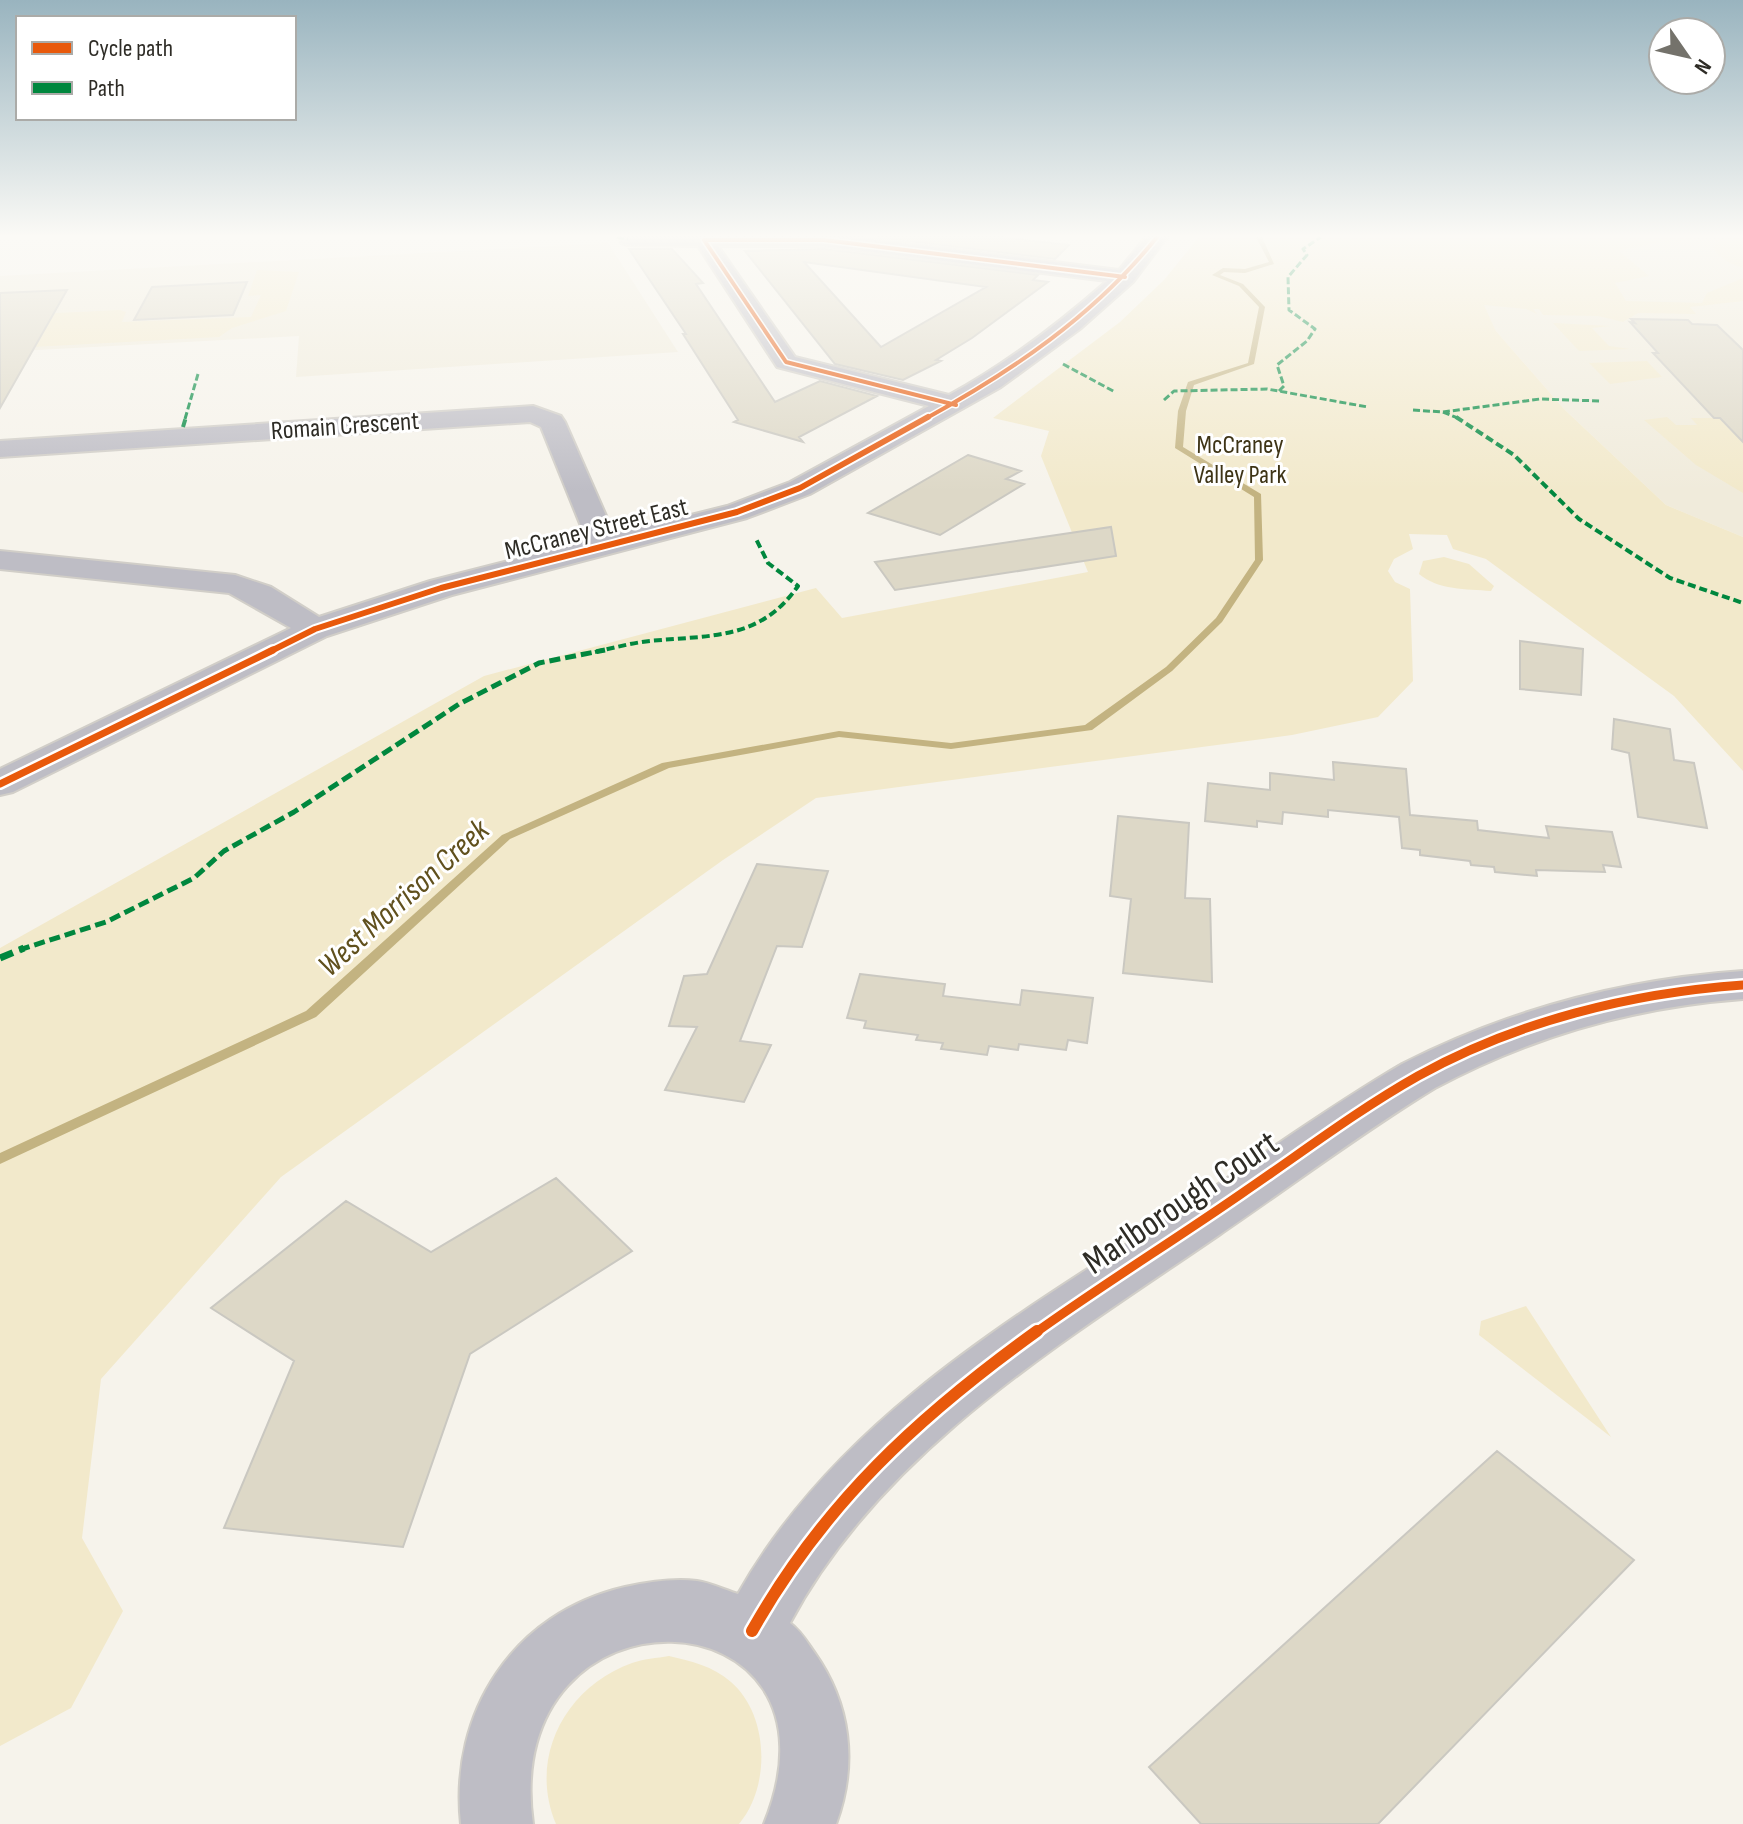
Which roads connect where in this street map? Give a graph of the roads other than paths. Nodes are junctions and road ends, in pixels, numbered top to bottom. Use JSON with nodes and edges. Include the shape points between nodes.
{"nodes":[{"id":1,"x":759,"y":322,"type":"edge"},
{"id":2,"x":1074,"y":322,"type":"edge"},
{"id":3,"x":956,"y":405,"type":"junction"},
{"id":4,"x":0,"y":449,"type":"edge"},
{"id":5,"x":605,"y":548,"type":"junction"},
{"id":6,"x":0,"y":560,"type":"edge"},
{"id":7,"x":315,"y":629,"type":"junction"},
{"id":8,"x":0,"y":784,"type":"edge"},
{"id":9,"x":1743,"y":985,"type":"edge"},
{"id":10,"x":752,"y":1631,"type":"junction"},
{"id":11,"x":497,"y":1824,"type":"edge"},
{"id":12,"x":800,"y":1824,"type":"edge"}],
"edges":[{"from":1,"to":3,"type":"street","via":[[786,362]]},
{"from":2,"to":3,"type":"street","name":"McCraney Street East"},
{"from":3,"to":5,"type":"street","name":"McCraney Street East","via":[[800,488],[737,512]]},
{"from":4,"to":5,"type":"street","name":"Romain Crescent","via":[[533,414],[552,422]]},
{"from":5,"to":7,"type":"street","name":"McCraney Street East","via":[[441,588]]},
{"from":6,"to":7,"type":"street","via":[[235,584]]},
{"from":7,"to":8,"type":"street","name":"McCraney Street East"},
{"from":9,"to":10,"type":"street","name":"Marlborough Court","via":[[1637,995],[1576,1012],[1480,1046],[1392,1092],[1104,1283],[922,1419],[838,1504],[789,1567]]},
{"from":10,"to":11,"type":"street","via":[[729,1619],[682,1608],[632,1612],[584,1632],[542,1666],[511,1710],[495,1762]]},
{"from":10,"to":12,"type":"street","via":[[794,1673],[811,1710],[817,1751],[811,1798]]}]}
